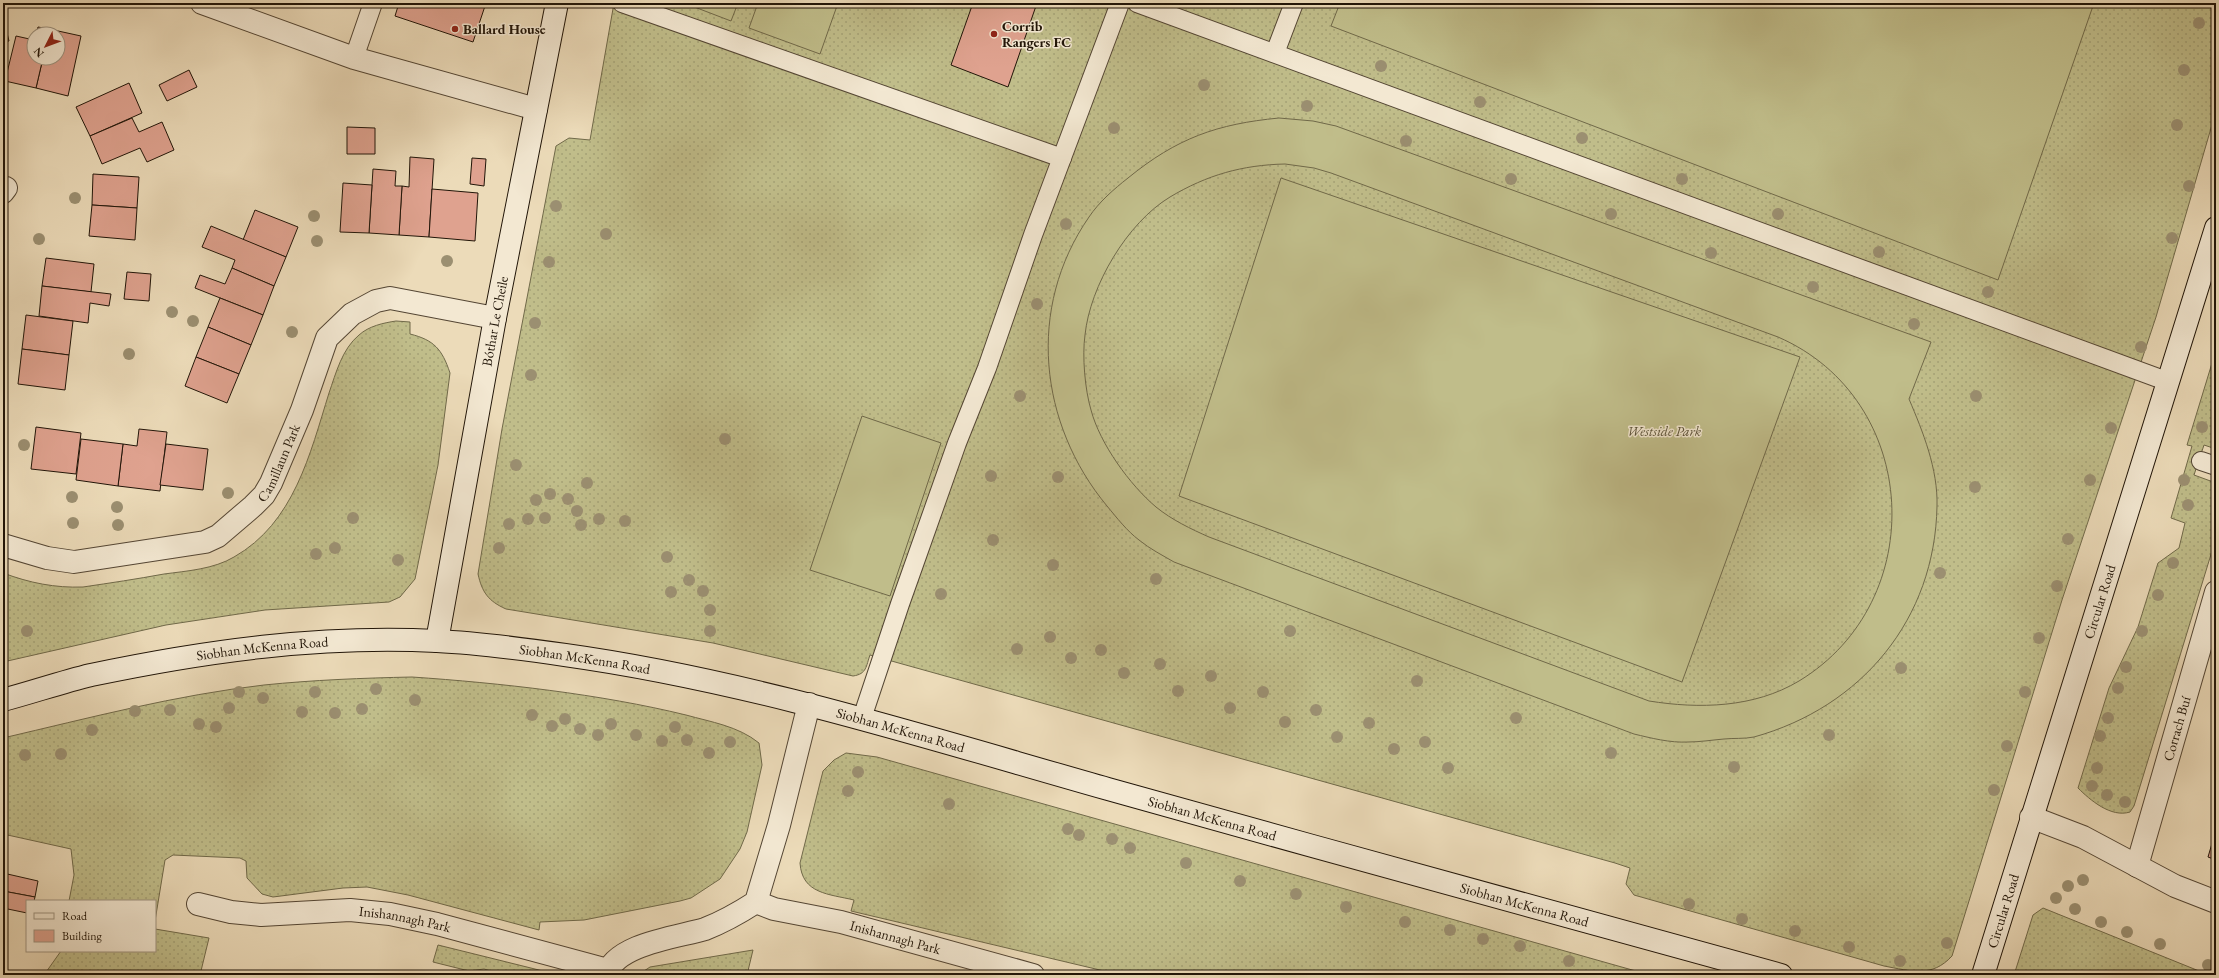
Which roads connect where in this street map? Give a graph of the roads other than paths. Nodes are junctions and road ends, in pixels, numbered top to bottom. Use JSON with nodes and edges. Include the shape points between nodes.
{"nodes":[{"id":1,"x":202,"y":3,"type":"edge"},
{"id":2,"x":372,"y":3,"type":"edge"},
{"id":3,"x":557,"y":3,"type":"edge"},
{"id":4,"x":622,"y":3,"type":"edge"},
{"id":5,"x":1120,"y":3,"type":"edge"},
{"id":6,"x":1137,"y":3,"type":"edge"},
{"id":7,"x":1294,"y":3,"type":"edge"},
{"id":8,"x":1275,"y":53,"type":"junction"},
{"id":9,"x":354,"y":58,"type":"junction"},
{"id":10,"x":536,"y":109,"type":"junction"},
{"id":11,"x":1062,"y":158,"type":"junction"},
{"id":12,"x":2216,"y":228,"type":"edge"},
{"id":13,"x":495,"y":318,"type":"junction"},
{"id":14,"x":2169,"y":382,"type":"junction"},
{"id":15,"x":3,"y":545,"type":"edge"},
{"id":16,"x":2216,"y":592,"type":"edge"},
{"id":17,"x":437,"y":641,"type":"junction"},
{"id":18,"x":3,"y":700,"type":"edge"},
{"id":19,"x":809,"y":704,"type":"junction"},
{"id":20,"x":862,"y":718,"type":"junction"},
{"id":21,"x":2031,"y":817,"type":"junction"},
{"id":22,"x":2137,"y":866,"type":"junction"},
{"id":23,"x":756,"y":902,"type":"junction"},
{"id":24,"x":2216,"y":902,"type":"edge"},
{"id":25,"x":198,"y":904,"type":"dead end"},
{"id":26,"x":607,"y":972,"type":"edge"},
{"id":27,"x":1033,"y":975,"type":"edge"},
{"id":28,"x":1780,"y":975,"type":"edge"},
{"id":29,"x":1983,"y":975,"type":"edge"}],
"edges":[{"from":1,"to":9,"type":"street"},
{"from":2,"to":9,"type":"lane"},
{"from":3,"to":10,"type":"street","name":"Bóthar Le Cheile"},
{"from":4,"to":11,"type":"lane"},
{"from":5,"to":11,"type":"lane"},
{"from":6,"to":8,"type":"lane"},
{"from":7,"to":8,"type":"lane"},
{"from":8,"to":14,"type":"lane"},
{"from":9,"to":10,"type":"street"},
{"from":10,"to":13,"type":"street","name":"Bóthar Le Cheile"},
{"from":11,"to":20,"type":"lane","via":[[987,368],[957,443]]},
{"from":12,"to":14,"type":"street","name":"Circular Road"},
{"from":13,"to":15,"type":"street","name":"Camillaun Park","via":[[390,298],[372,303],[352,314],[327,338],[302,410],[264,495],[228,528],[205,542],[74,562],[47,558]]},
{"from":13,"to":17,"type":"street","name":"Bóthar Le Cheile"},
{"from":14,"to":21,"type":"street","name":"Circular Road"},
{"from":16,"to":22,"type":"street","name":"Corrach Buí"},
{"from":17,"to":18,"type":"street","name":"Siobhan McKenna Road","via":[[308,642],[218,652],[85,676]]},
{"from":17,"to":19,"type":"street","name":"Siobhan McKenna Road","via":[[474,643],[612,662],[707,680]]},
{"from":19,"to":20,"type":"street","name":"Siobhan McKenna Road"},
{"from":19,"to":23,"type":"street","via":[[779,825]]},
{"from":20,"to":28,"type":"street","name":"Siobhan McKenna Road","via":[[1115,791]]},
{"from":21,"to":22,"type":"street","via":[[2083,837]]},
{"from":21,"to":29,"type":"street","name":"Circular Road"},
{"from":22,"to":24,"type":"street","via":[[2175,886]]},
{"from":23,"to":26,"type":"street","name":"Inishannagh Park","via":[[730,919],[623,954]]},
{"from":23,"to":27,"type":"street","name":"Inishannagh Park","via":[[774,909],[841,922]]},
{"from":25,"to":26,"type":"street","name":"Inishannagh Park","via":[[231,912],[261,915],[350,910],[390,914],[437,924]]}]}
